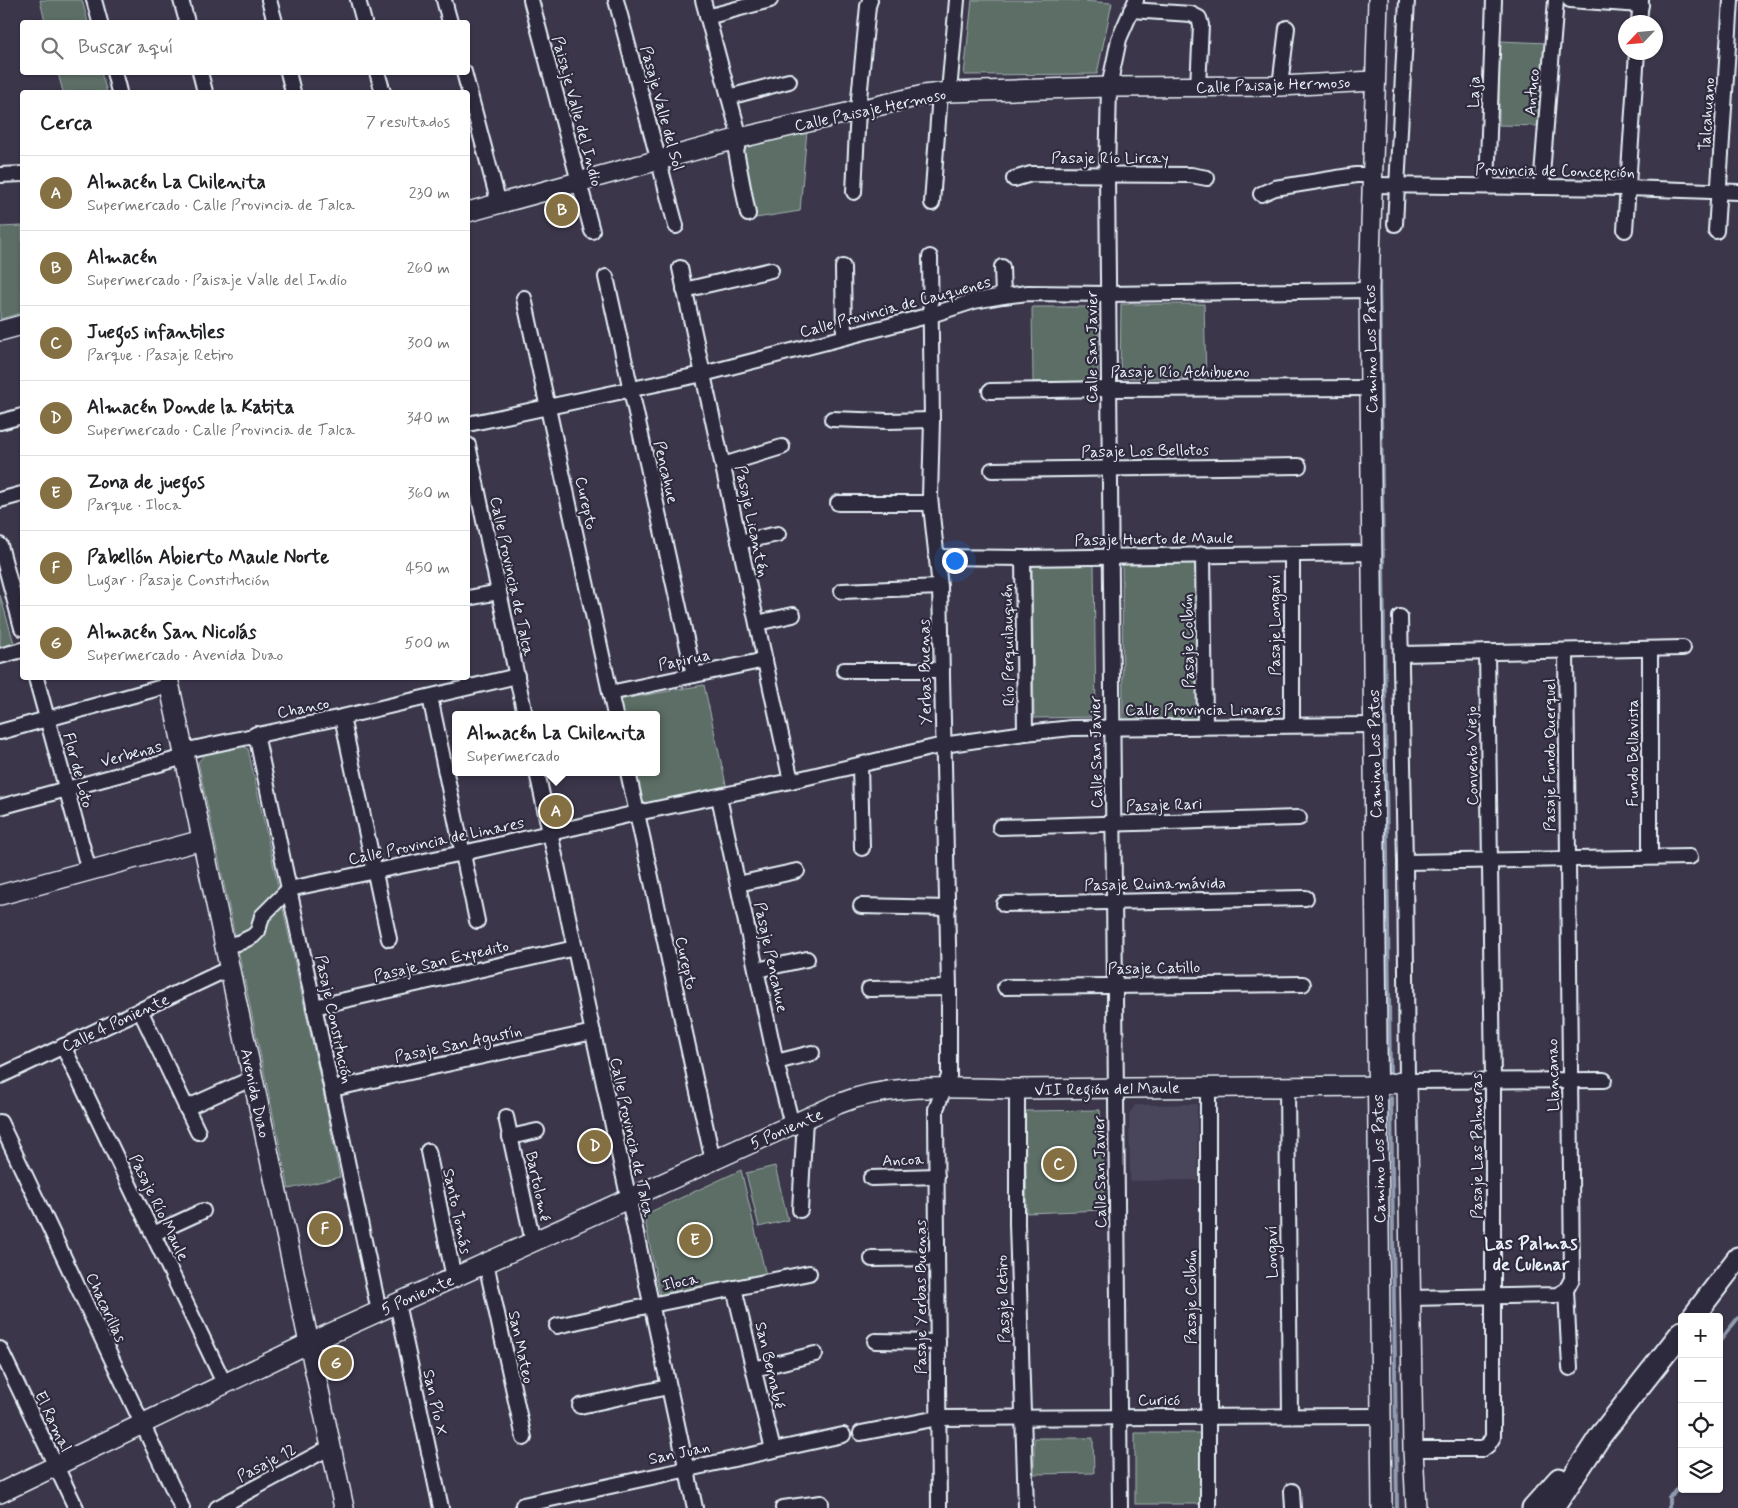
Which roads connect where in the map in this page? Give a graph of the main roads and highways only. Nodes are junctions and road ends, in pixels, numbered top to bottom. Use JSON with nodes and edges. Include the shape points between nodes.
{"nodes":[{"id":1,"x":1738,"y":1258,"type":"edge"},
{"id":2,"x":1738,"y":1274,"type":"edge"},
{"id":3,"x":1696,"y":1313,"type":"edge"},
{"id":4,"x":1701,"y":1313,"type":"edge"},
{"id":5,"x":1678,"y":1337,"type":"edge"},
{"id":6,"x":1601,"y":1435,"type":"junction"},
{"id":7,"x":1533,"y":1508,"type":"edge"},
{"id":8,"x":1553,"y":1508,"type":"edge"}],
"edges":[{"from":1,"to":3,"type":"main road"},
{"from":2,"to":4,"type":"main road"},
{"from":5,"to":6,"type":"main road"},
{"from":6,"to":7,"type":"main road"},
{"from":6,"to":8,"type":"main road"}]}
